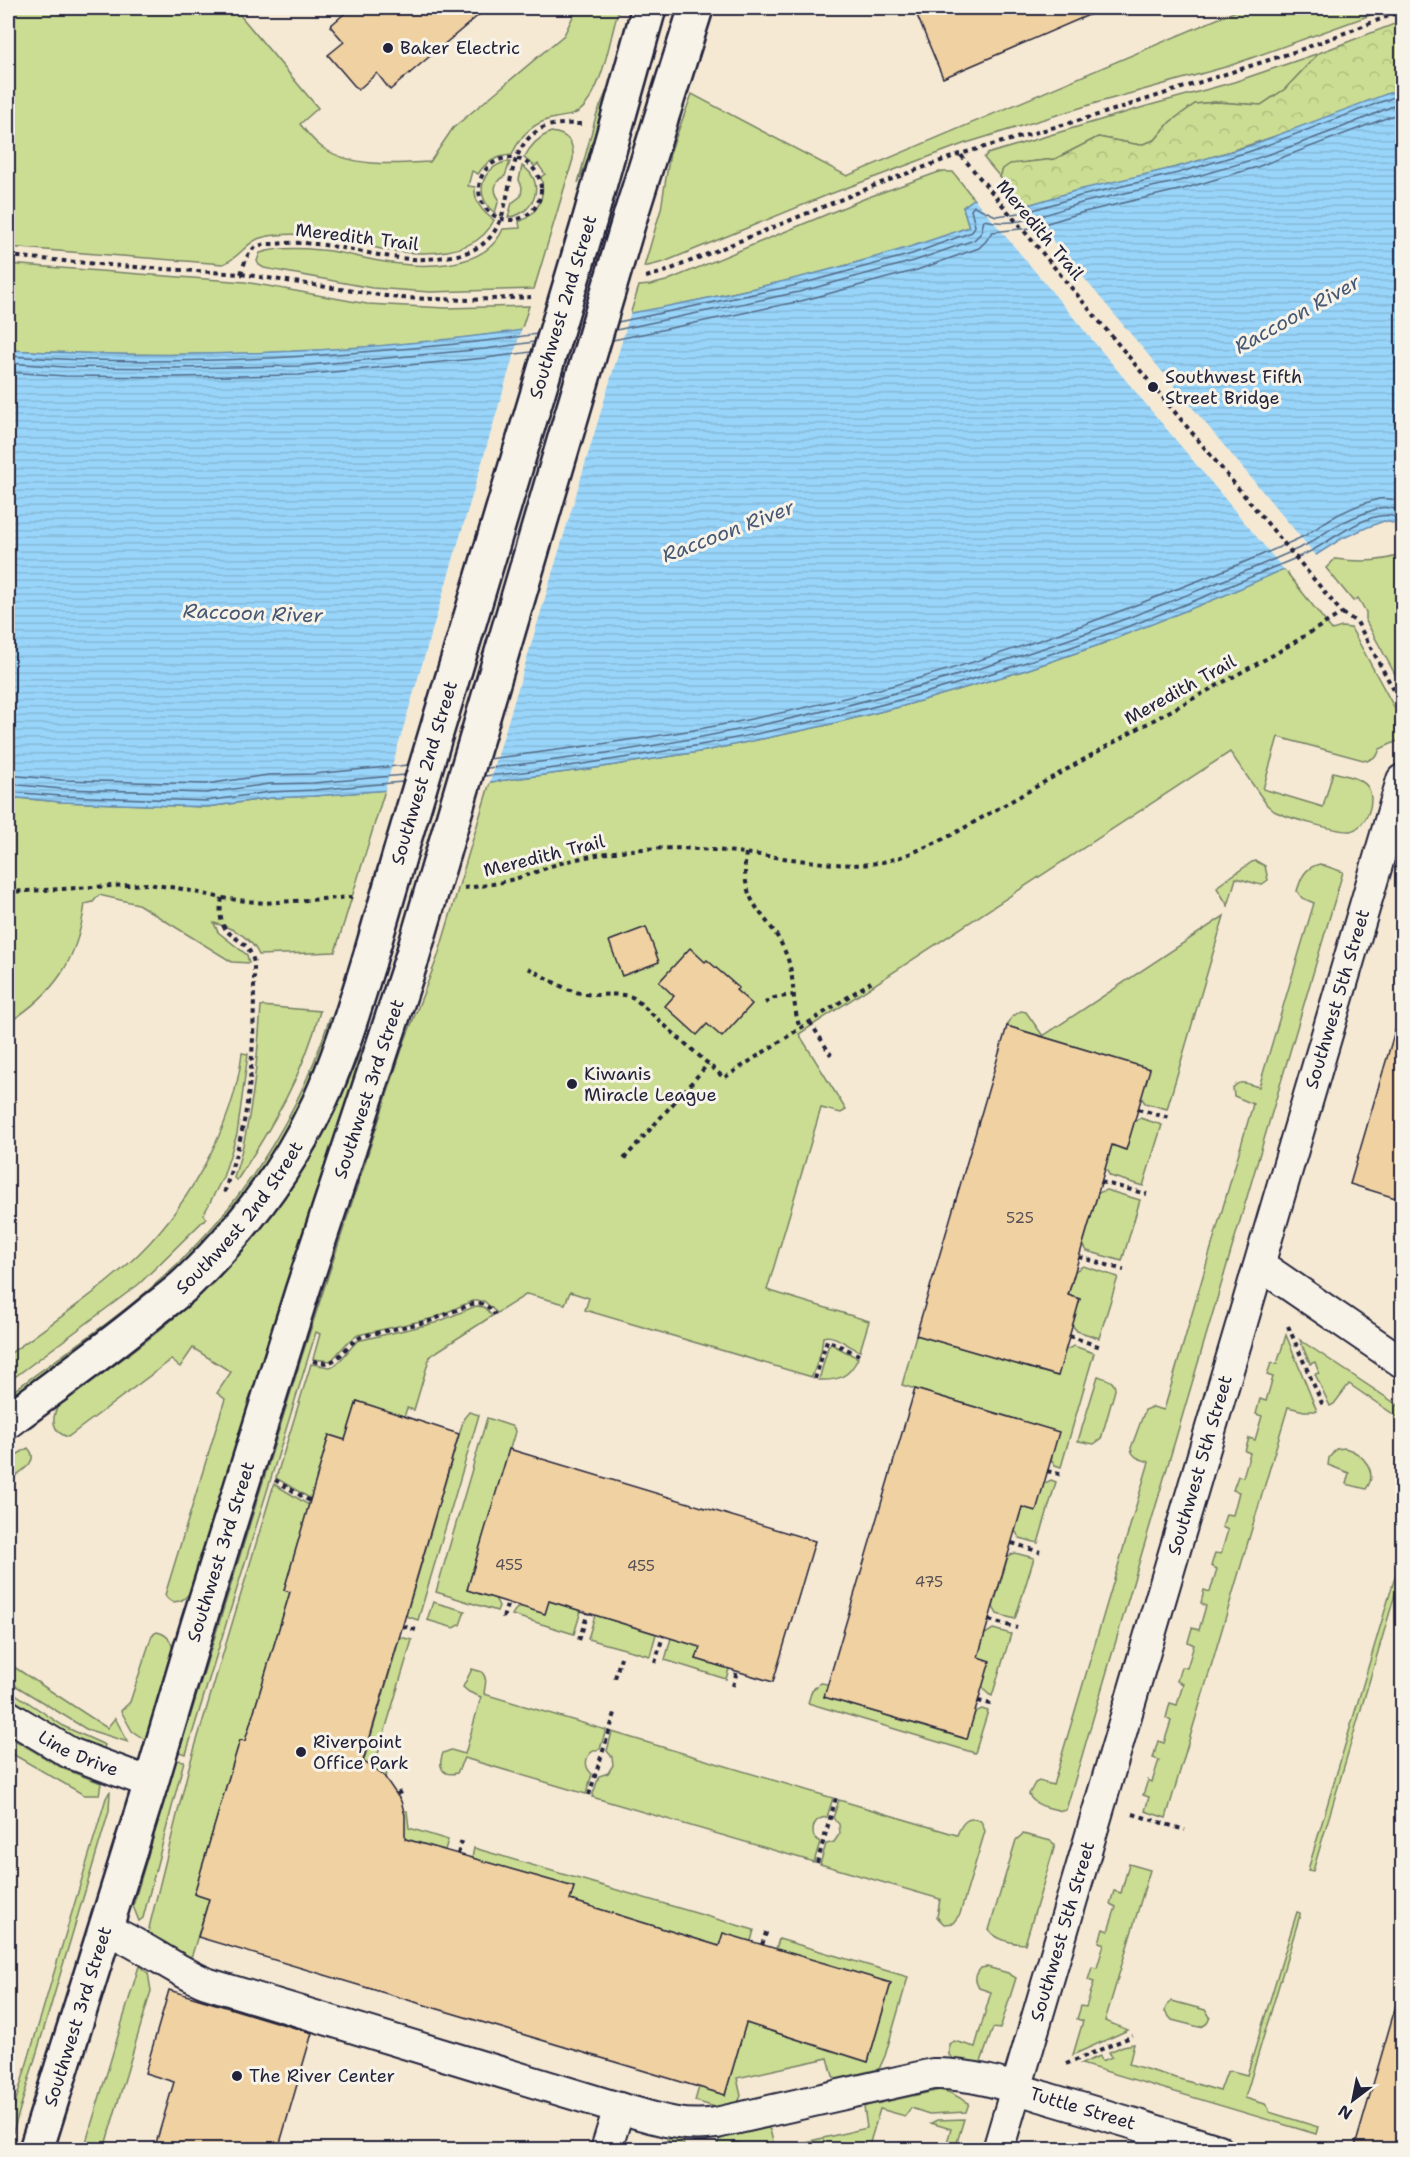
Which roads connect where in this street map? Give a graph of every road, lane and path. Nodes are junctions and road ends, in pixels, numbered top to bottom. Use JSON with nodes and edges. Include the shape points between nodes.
{"nodes":[{"id":1,"x":649,"y":8,"type":"edge"},
{"id":2,"x":696,"y":8,"type":"edge"},
{"id":3,"x":1402,"y":10,"type":"edge"},
{"id":4,"x":587,"y":124,"type":"dead end"},
{"id":5,"x":960,"y":154,"type":"junction"},
{"id":6,"x":517,"y":159,"type":"junction"},
{"id":7,"x":500,"y":219,"type":"junction"},
{"id":8,"x":8,"y":255,"type":"edge"},
{"id":9,"x":241,"y":274,"type":"junction"},
{"id":10,"x":641,"y":278,"type":"dead end"},
{"id":11,"x":531,"y":297,"type":"dead end"},
{"id":12,"x":1342,"y":613,"type":"junction"},
{"id":13,"x":1402,"y":689,"type":"edge"},
{"id":14,"x":1397,"y":696,"type":"junction"},
{"id":15,"x":1402,"y":705,"type":"edge"},
{"id":16,"x":1402,"y":780,"type":"edge"},
{"id":17,"x":746,"y":853,"type":"junction"},
{"id":18,"x":458,"y":889,"type":"dead end"},
{"id":19,"x":8,"y":892,"type":"edge"},
{"id":20,"x":352,"y":897,"type":"dead end"},
{"id":21,"x":222,"y":898,"type":"junction"},
{"id":22,"x":528,"y":968,"type":"dead end"},
{"id":23,"x":871,"y":982,"type":"dead end"},
{"id":24,"x":793,"y":995,"type":"junction"},
{"id":25,"x":765,"y":1003,"type":"dead end"},
{"id":26,"x":810,"y":1022,"type":"junction"},
{"id":27,"x":800,"y":1028,"type":"junction"},
{"id":28,"x":831,"y":1055,"type":"dead end"},
{"id":29,"x":708,"y":1064,"type":"junction"},
{"id":30,"x":1138,"y":1109,"type":"dead end"},
{"id":31,"x":1169,"y":1118,"type":"dead end"},
{"id":32,"x":624,"y":1159,"type":"dead end"},
{"id":33,"x":1101,"y":1182,"type":"dead end"},
{"id":34,"x":1147,"y":1194,"type":"dead end"},
{"id":35,"x":223,"y":1198,"type":"dead end"},
{"id":36,"x":1079,"y":1257,"type":"dead end"},
{"id":37,"x":1260,"y":1265,"type":"junction"},
{"id":38,"x":1124,"y":1270,"type":"dead end"},
{"id":39,"x":495,"y":1315,"type":"dead end"},
{"id":40,"x":1288,"y":1326,"type":"dead end"},
{"id":41,"x":1069,"y":1336,"type":"dead end"},
{"id":42,"x":1101,"y":1347,"type":"dead end"},
{"id":43,"x":859,"y":1354,"type":"dead end"},
{"id":44,"x":310,"y":1360,"type":"dead end"},
{"id":45,"x":1402,"y":1362,"type":"edge"},
{"id":46,"x":815,"y":1378,"type":"dead end"},
{"id":47,"x":1324,"y":1408,"type":"dead end"},
{"id":48,"x":8,"y":1421,"type":"edge"},
{"id":49,"x":1047,"y":1471,"type":"dead end"},
{"id":50,"x":1063,"y":1475,"type":"dead end"},
{"id":51,"x":273,"y":1479,"type":"dead end"},
{"id":52,"x":310,"y":1502,"type":"dead end"},
{"id":53,"x":1012,"y":1543,"type":"dead end"},
{"id":54,"x":1040,"y":1552,"type":"dead end"},
{"id":55,"x":508,"y":1602,"type":"dead end"},
{"id":56,"x":588,"y":1613,"type":"dead end"},
{"id":57,"x":503,"y":1618,"type":"dead end"},
{"id":58,"x":989,"y":1620,"type":"dead end"},
{"id":59,"x":403,"y":1626,"type":"dead end"},
{"id":60,"x":1017,"y":1628,"type":"dead end"},
{"id":61,"x":419,"y":1631,"type":"dead end"},
{"id":62,"x":663,"y":1636,"type":"dead end"},
{"id":63,"x":579,"y":1640,"type":"dead end"},
{"id":64,"x":621,"y":1658,"type":"dead end"},
{"id":65,"x":655,"y":1663,"type":"dead end"},
{"id":66,"x":737,"y":1671,"type":"dead end"},
{"id":67,"x":615,"y":1678,"type":"dead end"},
{"id":68,"x":733,"y":1686,"type":"dead end"},
{"id":69,"x":978,"y":1701,"type":"dead end"},
{"id":70,"x":995,"y":1705,"type":"dead end"},
{"id":71,"x":616,"y":1710,"type":"dead end"},
{"id":72,"x":8,"y":1716,"type":"edge"},
{"id":73,"x":152,"y":1783,"type":"junction"},
{"id":74,"x":403,"y":1791,"type":"dead end"},
{"id":75,"x":397,"y":1794,"type":"dead end"},
{"id":76,"x":589,"y":1795,"type":"dead end"},
{"id":77,"x":836,"y":1798,"type":"dead end"},
{"id":78,"x":1133,"y":1814,"type":"dead end"},
{"id":79,"x":1185,"y":1830,"type":"dead end"},
{"id":80,"x":462,"y":1840,"type":"dead end"},
{"id":81,"x":458,"y":1854,"type":"dead end"},
{"id":82,"x":817,"y":1863,"type":"dead end"},
{"id":83,"x":105,"y":1929,"type":"junction"},
{"id":84,"x":767,"y":1930,"type":"dead end"},
{"id":85,"x":762,"y":1945,"type":"dead end"},
{"id":86,"x":1133,"y":2036,"type":"dead end"},
{"id":87,"x":1066,"y":2064,"type":"dead end"},
{"id":88,"x":1016,"y":2088,"type":"junction"},
{"id":89,"x":619,"y":2108,"type":"junction"},
{"id":90,"x":36,"y":2150,"type":"edge"},
{"id":91,"x":606,"y":2150,"type":"edge"},
{"id":92,"x":998,"y":2150,"type":"edge"},
{"id":93,"x":1218,"y":2150,"type":"edge"}],
"edges":[{"from":1,"to":48,"type":"main road","name":"Southwest 2nd Street","bridge":true,"via":[[369,961],[319,1102],[294,1150],[246,1217],[187,1283]]},
{"from":2,"to":73,"type":"main road","name":"Southwest 3rd Street","bridge":true,"via":[[631,214],[412,958],[298,1303]]},
{"from":3,"to":5,"type":"path","via":[[1300,50]]},
{"from":4,"to":6,"type":"path","name":"Meredith Trail","via":[[540,129],[525,142]]},
{"from":5,"to":10,"type":"path"},
{"from":5,"to":12,"type":"path","name":"Meredith Trail"},
{"from":6,"to":7,"type":"path","name":"Meredith Trail"},
{"from":6,"to":7,"type":"path","via":[[496,161],[481,176],[478,186],[483,206]]},
{"from":6,"to":7,"type":"path","via":[[534,170],[541,188],[540,198],[529,214],[520,219]]},
{"from":7,"to":9,"type":"path","name":"Meredith Trail","via":[[487,242],[455,256],[410,259],[324,243],[282,243],[254,249]]},
{"from":8,"to":9,"type":"path"},
{"from":9,"to":11,"type":"path","via":[[399,298]]},
{"from":12,"to":14,"type":"path","via":[[1357,622]]},
{"from":12,"to":17,"type":"path","name":"Meredith Trail","via":[[927,847],[897,859],[855,864]]},
{"from":13,"to":14,"type":"path"},
{"from":14,"to":15,"type":"path"},
{"from":16,"to":37,"type":"street","name":"Southwest 5th Street"},
{"from":17,"to":18,"type":"path","name":"Meredith Trail","via":[[710,849],[632,850],[559,863],[493,885]]},
{"from":17,"to":24,"type":"path","via":[[746,888],[787,955]]},
{"from":19,"to":21,"type":"path","via":[[147,884]]},
{"from":20,"to":21,"type":"path","via":[[273,903]]},
{"from":21,"to":35,"type":"path","via":[[219,920],[252,953],[255,963],[246,1110]]},
{"from":22,"to":29,"type":"path","via":[[587,995],[624,994],[634,998]]},
{"from":23,"to":26,"type":"path"},
{"from":24,"to":25,"type":"path"},
{"from":24,"to":27,"type":"path"},
{"from":26,"to":27,"type":"path"},
{"from":26,"to":28,"type":"path"},
{"from":27,"to":29,"type":"path","via":[[724,1078]]},
{"from":29,"to":32,"type":"path"},
{"from":30,"to":31,"type":"path"},
{"from":33,"to":34,"type":"path"},
{"from":36,"to":38,"type":"path"},
{"from":37,"to":45,"type":"street"},
{"from":37,"to":88,"type":"street","name":"Southwest 5th Street"},
{"from":39,"to":44,"type":"path","via":[[486,1305],[472,1304],[438,1319],[354,1340],[332,1363]]},
{"from":40,"to":47,"type":"path"},
{"from":41,"to":42,"type":"path"},
{"from":43,"to":46,"type":"path","via":[[827,1340]]},
{"from":49,"to":50,"type":"path"},
{"from":51,"to":52,"type":"path"},
{"from":53,"to":54,"type":"path"},
{"from":55,"to":57,"type":"path"},
{"from":56,"to":63,"type":"path"},
{"from":58,"to":60,"type":"path"},
{"from":59,"to":61,"type":"path"},
{"from":62,"to":65,"type":"path"},
{"from":64,"to":67,"type":"path"},
{"from":66,"to":68,"type":"path"},
{"from":69,"to":70,"type":"path"},
{"from":71,"to":76,"type":"path"},
{"from":72,"to":73,"type":"street","name":"Line Drive","via":[[70,1753]]},
{"from":73,"to":83,"type":"main road","name":"Southwest 3rd Street"},
{"from":74,"to":75,"type":"path"},
{"from":77,"to":82,"type":"path"},
{"from":78,"to":79,"type":"path"},
{"from":80,"to":81,"type":"path"},
{"from":83,"to":89,"type":"street","name":"Tuttle Street","via":[[138,1943],[186,1975],[206,1983]]},
{"from":83,"to":90,"type":"main road","name":"Southwest 3rd Street"},
{"from":84,"to":85,"type":"path"},
{"from":86,"to":87,"type":"path"},
{"from":88,"to":89,"type":"street","name":"Tuttle Street","via":[[967,2076],[933,2074],[697,2126]]},
{"from":88,"to":92,"type":"street","name":"Southwest 5th Street"},
{"from":88,"to":93,"type":"street","name":"Tuttle Street"},
{"from":89,"to":91,"type":"street"}]}
